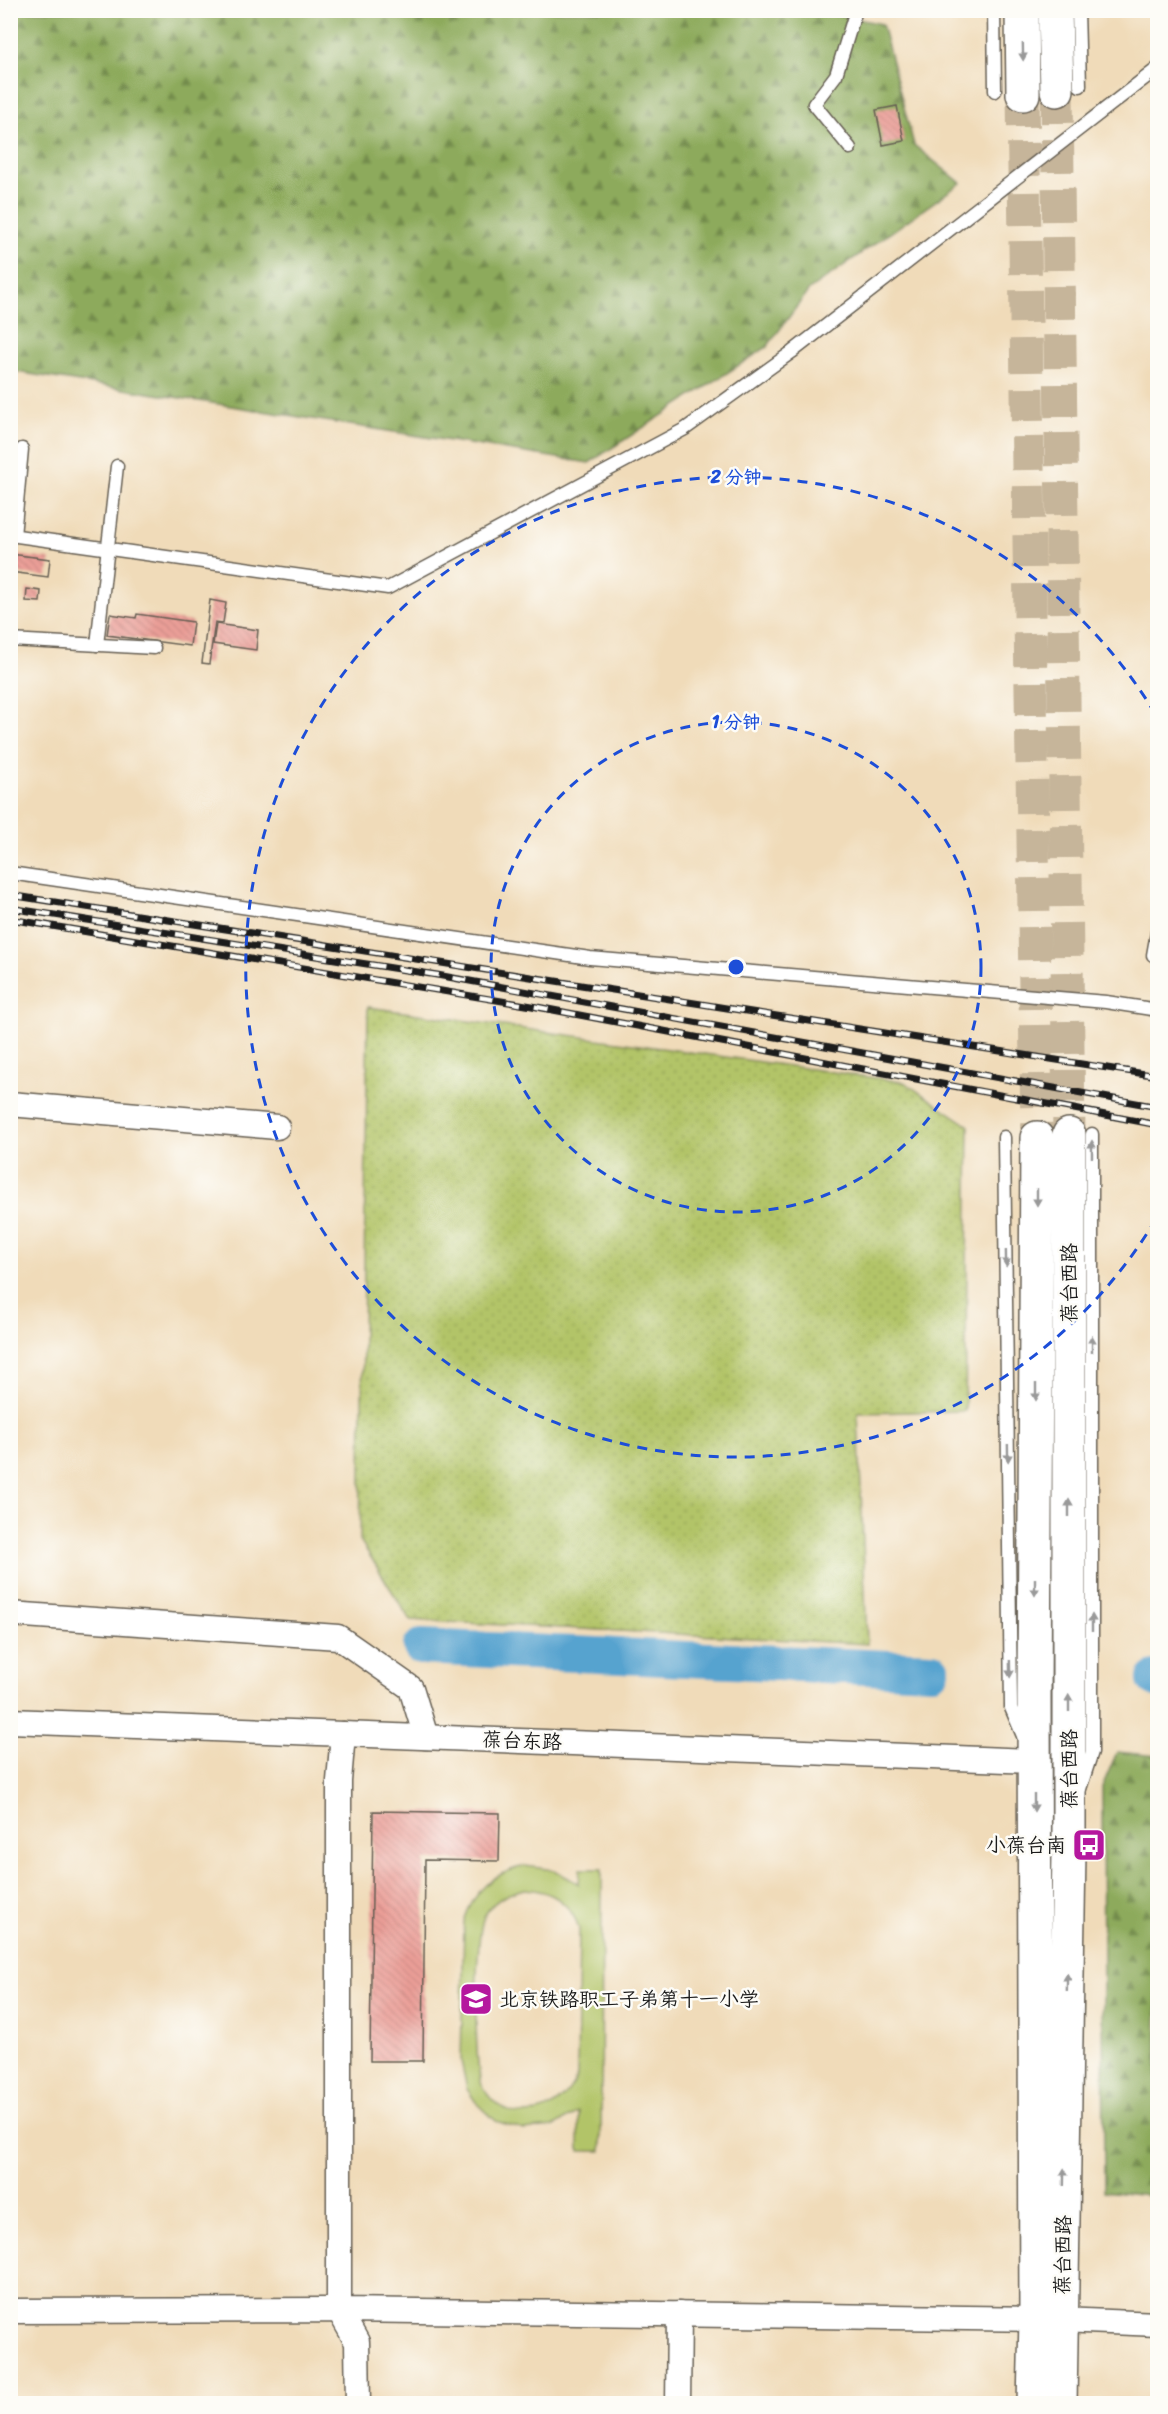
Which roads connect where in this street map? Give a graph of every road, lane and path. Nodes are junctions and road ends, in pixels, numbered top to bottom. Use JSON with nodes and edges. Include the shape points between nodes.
{"nodes":[{"id":1,"x":856,"y":10,"type":"edge"},
{"id":2,"x":994,"y":10,"type":"edge"},
{"id":3,"x":1022,"y":10,"type":"edge"},
{"id":4,"x":1055,"y":10,"type":"edge"},
{"id":5,"x":1078,"y":10,"type":"edge"},
{"id":6,"x":1158,"y":68,"type":"edge"},
{"id":7,"x":1068,"y":88,"type":"joint"},
{"id":8,"x":1009,"y":92,"type":"joint"},
{"id":9,"x":849,"y":148,"type":"dead end"},
{"id":10,"x":22,"y":449,"type":"dead end"},
{"id":11,"x":117,"y":466,"type":"dead end"},
{"id":12,"x":12,"y":536,"type":"edge"},
{"id":13,"x":108,"y":549,"type":"junction"},
{"id":14,"x":10,"y":640,"type":"edge"},
{"id":15,"x":97,"y":645,"type":"junction"},
{"id":16,"x":154,"y":648,"type":"dead end"},
{"id":17,"x":10,"y":873,"type":"edge"},
{"id":18,"x":1158,"y":927,"type":"edge"},
{"id":19,"x":1153,"y":955,"type":"dead end"},
{"id":20,"x":1158,"y":1010,"type":"edge"},
{"id":21,"x":10,"y":1104,"type":"edge"},
{"id":22,"x":277,"y":1127,"type":"dead end"},
{"id":23,"x":1081,"y":1134,"type":"tunnel mouth"},
{"id":24,"x":1004,"y":1137,"type":"dead end"},
{"id":25,"x":1037,"y":1138,"type":"tunnel mouth"},
{"id":26,"x":10,"y":1614,"type":"edge"},
{"id":27,"x":10,"y":1721,"type":"edge"},
{"id":28,"x":344,"y":1734,"type":"junction"},
{"id":29,"x":426,"y":1737,"type":"junction"},
{"id":30,"x":1034,"y":1761,"type":"junction"},
{"id":31,"x":339,"y":2310,"type":"junction"},
{"id":32,"x":10,"y":2311,"type":"edge"},
{"id":33,"x":679,"y":2314,"type":"junction"},
{"id":34,"x":1049,"y":2319,"type":"junction"},
{"id":35,"x":1158,"y":2324,"type":"edge"},
{"id":36,"x":358,"y":2403,"type":"edge"},
{"id":37,"x":678,"y":2403,"type":"edge"},
{"id":38,"x":1034,"y":2403,"type":"edge"},
{"id":39,"x":1060,"y":2403,"type":"edge"}],
"edges":[{"from":1,"to":9,"type":"lane","via":[[836,75],[814,104]]},
{"from":2,"to":8,"type":"lane"},
{"from":3,"to":8,"type":"street","one_way":true},
{"from":4,"to":7,"type":"street"},
{"from":5,"to":7,"type":"lane"},
{"from":6,"to":13,"type":"lane","via":[[801,345],[685,429],[388,588]]},
{"from":10,"to":12,"type":"lane"},
{"from":11,"to":13,"type":"lane"},
{"from":12,"to":13,"type":"lane"},
{"from":13,"to":15,"type":"lane"},
{"from":14,"to":15,"type":"lane"},
{"from":15,"to":16,"type":"lane"},
{"from":17,"to":20,"type":"lane","via":[[590,958],[1082,1000]]},
{"from":18,"to":19,"type":"lane"},
{"from":21,"to":22,"type":"street"},
{"from":34,"to":23,"type":"street","name":"葆台西路","one_way":true,"via":[[1069,1825]]},
{"from":24,"to":30,"type":"lane","one_way":true,"via":[[1011,1708]]},
{"from":25,"to":30,"type":"street","name":"葆台西路","one_way":true},
{"from":26,"to":29,"type":"street","via":[[338,1637],[411,1688]]},
{"from":27,"to":28,"type":"street","name":"葆台东路"},
{"from":28,"to":29,"type":"street","name":"葆台东路"},
{"from":28,"to":31,"type":"street","via":[[339,1781]]},
{"from":29,"to":30,"type":"street","name":"葆台东路"},
{"from":30,"to":34,"type":"street","name":"葆台西路","one_way":true},
{"from":31,"to":32,"type":"street"},
{"from":31,"to":33,"type":"street"},
{"from":31,"to":36,"type":"street","via":[[357,2342]]},
{"from":33,"to":34,"type":"street"},
{"from":33,"to":37,"type":"street"},
{"from":34,"to":35,"type":"street"},
{"from":34,"to":38,"type":"street","name":"葆台西路"},
{"from":34,"to":39,"type":"street","name":"葆台西路"}]}
